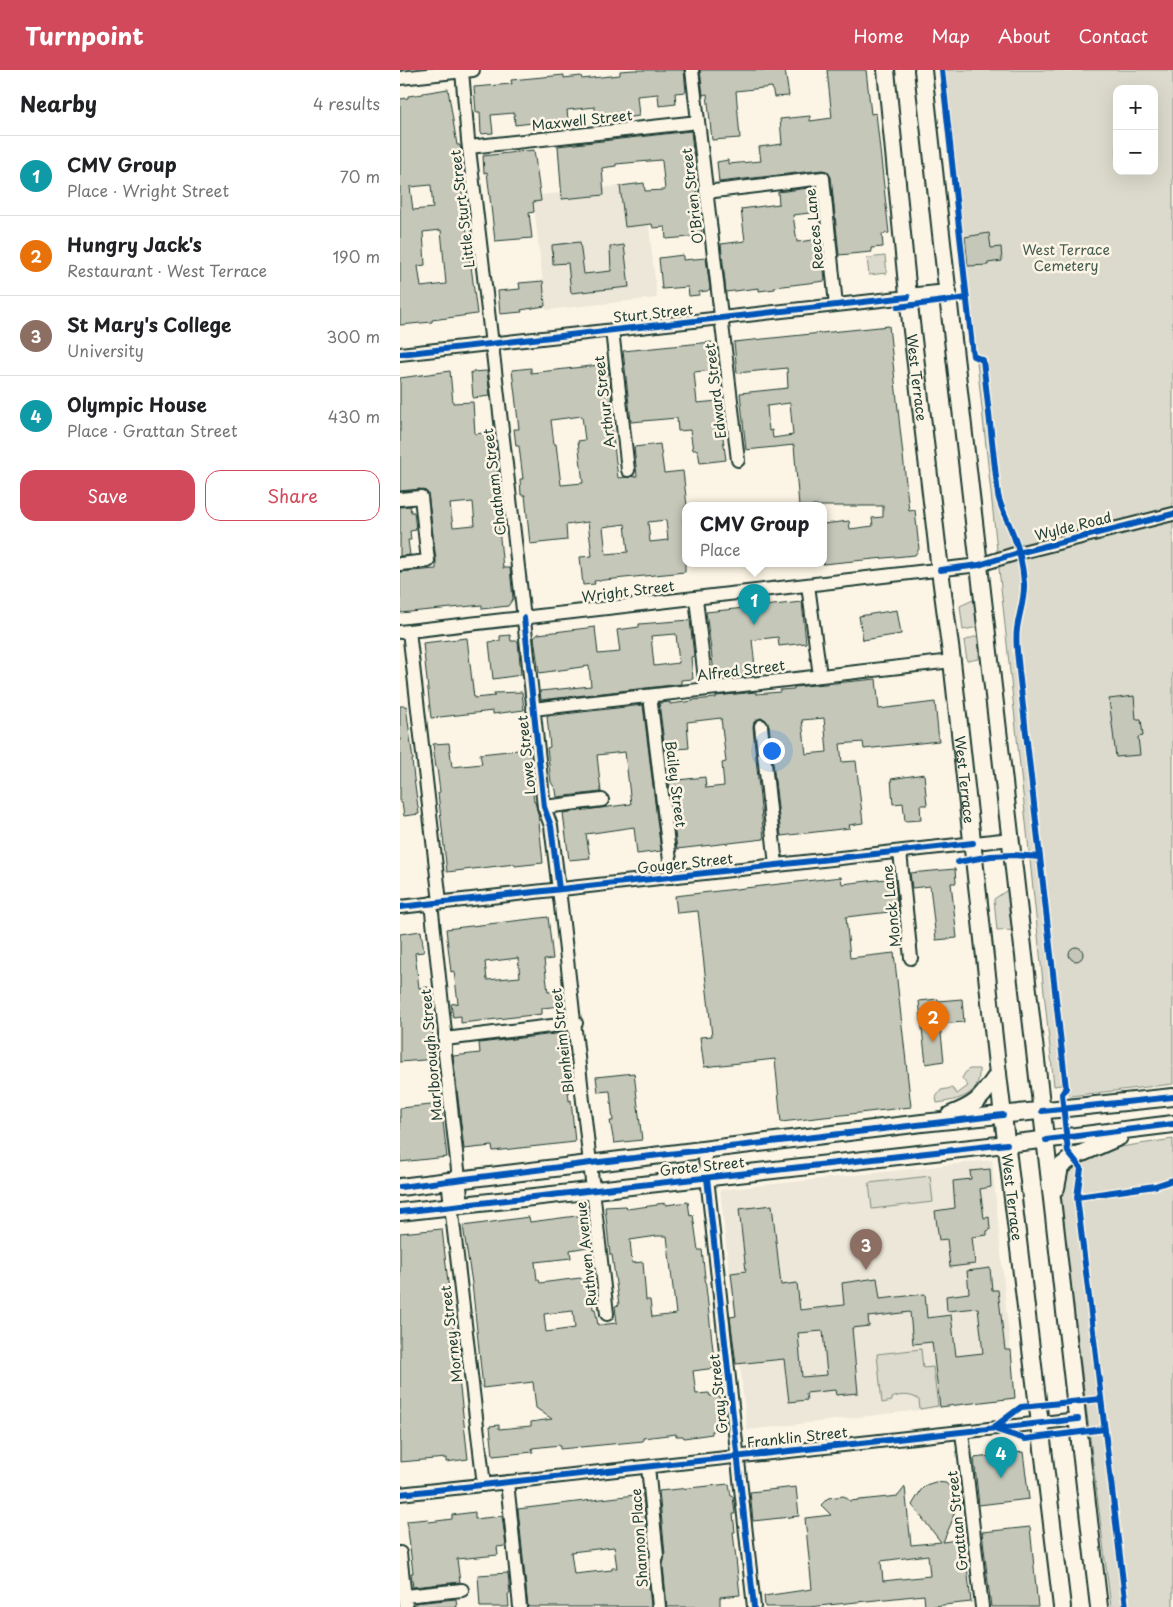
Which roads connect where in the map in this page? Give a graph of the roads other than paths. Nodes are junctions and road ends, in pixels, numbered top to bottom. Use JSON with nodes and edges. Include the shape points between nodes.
{"nodes":[{"id":1,"x":692,"y":70,"type":"edge"},
{"id":2,"x":886,"y":70,"type":"edge"},
{"id":3,"x":923,"y":70,"type":"edge"},
{"id":4,"x":468,"y":71,"type":"edge"},
{"id":5,"x":415,"y":73,"type":"edge"},
{"id":6,"x":400,"y":78,"type":"edge"},
{"id":7,"x":698,"y":122,"type":"junction"},
{"id":8,"x":469,"y":147,"type":"junction"},
{"id":9,"x":706,"y":192,"type":"junction"},
{"id":10,"x":948,"y":293,"type":"junction"},
{"id":11,"x":908,"y":297,"type":"junction"},
{"id":12,"x":836,"y":305,"type":"junction"},
{"id":13,"x":722,"y":318,"type":"junction"},
{"id":14,"x":612,"y":330,"type":"junction"},
{"id":15,"x":493,"y":344,"type":"junction"},
{"id":16,"x":400,"y":354,"type":"edge"},
{"id":17,"x":738,"y":460,"type":"dead end"},
{"id":18,"x":628,"y":470,"type":"dead end"},
{"id":19,"x":400,"y":499,"type":"edge"},
{"id":20,"x":1173,"y":514,"type":"edge"},
{"id":21,"x":400,"y":564,"type":"edge"},
{"id":22,"x":979,"y":565,"type":"junction"},
{"id":23,"x":940,"y":570,"type":"junction"},
{"id":24,"x":808,"y":585,"type":"junction"},
{"id":25,"x":696,"y":598,"type":"junction"},
{"id":26,"x":524,"y":618,"type":"junction"},
{"id":27,"x":405,"y":631,"type":"edge"},
{"id":28,"x":952,"y":661,"type":"junction"},
{"id":29,"x":820,"y":676,"type":"junction"},
{"id":30,"x":706,"y":689,"type":"junction"},
{"id":31,"x":650,"y":696,"type":"junction"},
{"id":32,"x":533,"y":709,"type":"junction"},
{"id":33,"x":761,"y":726,"type":"dead end"},
{"id":34,"x":602,"y":800,"type":"dead end"},
{"id":35,"x":544,"y":807,"type":"junction"},
{"id":36,"x":1011,"y":839,"type":"junction"},
{"id":37,"x":973,"y":843,"type":"junction"},
{"id":38,"x":900,"y":852,"type":"junction"},
{"id":39,"x":776,"y":865,"type":"junction"},
{"id":40,"x":672,"y":877,"type":"junction"},
{"id":41,"x":559,"y":889,"type":"junction"},
{"id":42,"x":436,"y":903,"type":"junction"},
{"id":43,"x":400,"y":907,"type":"edge"},
{"id":44,"x":911,"y":958,"type":"dead end"},
{"id":45,"x":576,"y":1023,"type":"junction"},
{"id":46,"x":445,"y":1039,"type":"junction"},
{"id":47,"x":998,"y":1074,"type":"junction"},
{"id":48,"x":1173,"y":1097,"type":"edge"},
{"id":49,"x":1042,"y":1111,"type":"junction"},
{"id":50,"x":1003,"y":1115,"type":"junction"},
{"id":51,"x":930,"y":1122,"type":"junction"},
{"id":52,"x":1173,"y":1124,"type":"edge"},
{"id":53,"x":1134,"y":1130,"type":"junction"},
{"id":54,"x":1046,"y":1140,"type":"junction"},
{"id":55,"x":1006,"y":1144,"type":"junction"},
{"id":56,"x":704,"y":1150,"type":"junction"},
{"id":57,"x":591,"y":1163,"type":"junction"},
{"id":58,"x":707,"y":1178,"type":"junction"},
{"id":59,"x":453,"y":1179,"type":"junction"},
{"id":60,"x":400,"y":1187,"type":"edge"},
{"id":61,"x":594,"y":1190,"type":"junction"},
{"id":62,"x":1053,"y":1201,"type":"junction"},
{"id":63,"x":457,"y":1206,"type":"junction"},
{"id":64,"x":400,"y":1212,"type":"edge"},
{"id":65,"x":608,"y":1314,"type":"dead end"},
{"id":66,"x":1078,"y":1419,"type":"junction"},
{"id":67,"x":1040,"y":1423,"type":"junction"},
{"id":68,"x":962,"y":1432,"type":"junction"},
{"id":69,"x":738,"y":1457,"type":"junction"},
{"id":70,"x":648,"y":1466,"type":"junction"},
{"id":71,"x":507,"y":1482,"type":"junction"},
{"id":72,"x":484,"y":1485,"type":"junction"},
{"id":73,"x":400,"y":1494,"type":"edge"},
{"id":74,"x":400,"y":1553,"type":"edge"},
{"id":75,"x":462,"y":1590,"type":"dead end"},
{"id":76,"x":405,"y":1601,"type":"edge"},
{"id":77,"x":520,"y":1607,"type":"edge"},
{"id":78,"x":660,"y":1607,"type":"edge"},
{"id":79,"x":754,"y":1607,"type":"edge"},
{"id":80,"x":982,"y":1607,"type":"edge"},
{"id":81,"x":1062,"y":1607,"type":"edge"},
{"id":82,"x":1099,"y":1607,"type":"edge"}],
"edges":[{"from":1,"to":7,"type":"street","name":"O'Brien Street"},
{"from":2,"to":11,"type":"main road","name":"West Terrace"},
{"from":3,"to":10,"type":"main road"},
{"from":4,"to":5,"type":"street"},
{"from":4,"to":8,"type":"street","name":"Little Sturt Street"},
{"from":5,"to":6,"type":"street"},
{"from":7,"to":8,"type":"street","name":"Maxwell Street"},
{"from":7,"to":9,"type":"street","name":"O'Brien Street"},
{"from":8,"to":15,"type":"street","name":"Little Sturt Street"},
{"from":9,"to":12,"type":"street","name":"Reeces Lane","via":[[823,178]]},
{"from":9,"to":13,"type":"street","name":"O'Brien Street"},
{"from":10,"to":11,"type":"main road"},
{"from":10,"to":22,"type":"main road"},
{"from":11,"to":12,"type":"street","name":"Sturt Street"},
{"from":11,"to":23,"type":"main road","name":"West Terrace"},
{"from":12,"to":13,"type":"street","name":"Sturt Street"},
{"from":13,"to":14,"type":"street","name":"Sturt Street"},
{"from":13,"to":17,"type":"street","name":"Edward Street"},
{"from":14,"to":15,"type":"street","name":"Sturt Street"},
{"from":14,"to":18,"type":"street","name":"Arthur Street"},
{"from":15,"to":16,"type":"street","name":"Sturt Street"},
{"from":15,"to":26,"type":"street","name":"Chatham Street"},
{"from":19,"to":21,"type":"street","via":[[421,497],[428,561]]},
{"from":20,"to":22,"type":"street","name":"Wylde Road"},
{"from":22,"to":23,"type":"street","name":"Wright Street"},
{"from":22,"to":36,"type":"main road"},
{"from":23,"to":24,"type":"street","name":"Wright Street"},
{"from":23,"to":28,"type":"main road","name":"West Terrace"},
{"from":24,"to":25,"type":"street","name":"Wright Street"},
{"from":24,"to":29,"type":"street"},
{"from":25,"to":26,"type":"street","name":"Wright Street"},
{"from":25,"to":30,"type":"street"},
{"from":26,"to":27,"type":"street","name":"Wright Street"},
{"from":26,"to":32,"type":"street","name":"Lowe Street"},
{"from":27,"to":42,"type":"street","name":"Marlborough Street"},
{"from":28,"to":29,"type":"street","name":"Alfred Street"},
{"from":28,"to":37,"type":"main road","name":"West Terrace"},
{"from":29,"to":30,"type":"street","name":"Alfred Street"},
{"from":30,"to":31,"type":"street","name":"Alfred Street"},
{"from":31,"to":32,"type":"street","name":"Alfred Street"},
{"from":31,"to":40,"type":"street","name":"Bailey Street"},
{"from":32,"to":35,"type":"street","name":"Lowe Street"},
{"from":33,"to":39,"type":"street"},
{"from":34,"to":35,"type":"street"},
{"from":35,"to":41,"type":"street","name":"Lowe Street","via":[[551,826]]},
{"from":36,"to":37,"type":"street","name":"Gouger Street"},
{"from":36,"to":49,"type":"main road"},
{"from":37,"to":38,"type":"street","name":"Gouger Street"},
{"from":37,"to":47,"type":"main road","name":"West Terrace"},
{"from":38,"to":39,"type":"street","name":"Gouger Street"},
{"from":38,"to":44,"type":"street","name":"Monck Lane"},
{"from":39,"to":40,"type":"street","name":"Gouger Street"},
{"from":40,"to":41,"type":"street","name":"Gouger Street"},
{"from":41,"to":42,"type":"street","name":"Gouger Street"},
{"from":41,"to":45,"type":"street","name":"Blenheim Street"},
{"from":42,"to":43,"type":"street","name":"Gouger Street"},
{"from":42,"to":46,"type":"street","name":"Marlborough Street"},
{"from":45,"to":46,"type":"street"},
{"from":45,"to":57,"type":"street","name":"Blenheim Street"},
{"from":46,"to":59,"type":"street","name":"Marlborough Street"},
{"from":47,"to":50,"type":"main road","name":"West Terrace"},
{"from":47,"to":51,"type":"main road","via":[[981,1098],[969,1108]]},
{"from":48,"to":49,"type":"main road","name":"Grote Street"},
{"from":49,"to":50,"type":"main road","name":"Grote Street"},
{"from":49,"to":54,"type":"main road"},
{"from":50,"to":51,"type":"main road","name":"Grote Street"},
{"from":50,"to":55,"type":"main road","name":"West Terrace"},
{"from":51,"to":56,"type":"main road","name":"Grote Street"},
{"from":52,"to":53,"type":"main road"},
{"from":53,"to":54,"type":"main road","name":"Grote Street"},
{"from":53,"to":62,"type":"main road","via":[[1073,1157],[1060,1167]]},
{"from":54,"to":55,"type":"main road","name":"Grote Street"},
{"from":54,"to":62,"type":"main road"},
{"from":55,"to":58,"type":"main road","name":"Grote Street"},
{"from":55,"to":67,"type":"main road","name":"West Terrace"},
{"from":56,"to":57,"type":"main road","name":"Grote Street"},
{"from":56,"to":58,"type":"street","name":"Gray Street"},
{"from":57,"to":59,"type":"main road","name":"Grote Street"},
{"from":57,"to":61,"type":"street","name":"Blenheim Street"},
{"from":58,"to":61,"type":"main road","name":"Grote Street"},
{"from":58,"to":69,"type":"street","name":"Gray Street"},
{"from":59,"to":60,"type":"main road","name":"Grote Street"},
{"from":59,"to":63,"type":"street","name":"Morney Street"},
{"from":61,"to":63,"type":"main road","name":"Grote Street"},
{"from":61,"to":65,"type":"street","name":"Ruthven Avenue"},
{"from":62,"to":66,"type":"main road"},
{"from":63,"to":64,"type":"main road","name":"Grote Street"},
{"from":63,"to":72,"type":"street","name":"Morney Street"},
{"from":66,"to":67,"type":"street","name":"Franklin Street"},
{"from":66,"to":82,"type":"main road"},
{"from":67,"to":68,"type":"street","name":"Franklin Street"},
{"from":67,"to":81,"type":"main road","name":"West Terrace"},
{"from":68,"to":69,"type":"street","name":"Franklin Street"},
{"from":68,"to":80,"type":"street","name":"Grattan Street"},
{"from":69,"to":70,"type":"street","name":"Franklin Street"},
{"from":69,"to":79,"type":"street","name":"Gray Street"},
{"from":70,"to":71,"type":"street","name":"Franklin Street"},
{"from":70,"to":78,"type":"street","name":"Shannon Place"},
{"from":71,"to":72,"type":"street","name":"Franklin Street"},
{"from":71,"to":77,"type":"street"},
{"from":72,"to":73,"type":"street","name":"Franklin Street"},
{"from":74,"to":76,"type":"street"},
{"from":75,"to":76,"type":"street"}]}
